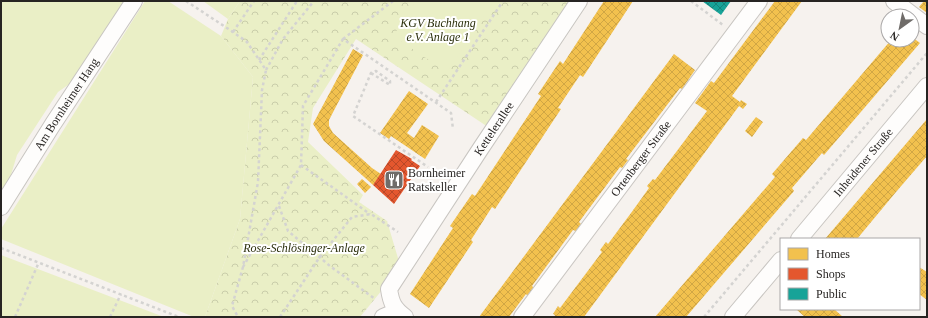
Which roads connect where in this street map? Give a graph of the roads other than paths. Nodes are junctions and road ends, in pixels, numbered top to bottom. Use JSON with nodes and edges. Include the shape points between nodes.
{"nodes":[{"id":1,"x":134,"y":1,"type":"edge"},
{"id":2,"x":580,"y":1,"type":"edge"},
{"id":3,"x":759,"y":1,"type":"edge"},
{"id":4,"x":894,"y":1,"type":"edge"},
{"id":5,"x":927,"y":26,"type":"edge"},
{"id":6,"x":927,"y":86,"type":"edge"},
{"id":7,"x":1,"y":207,"type":"edge"},
{"id":8,"x":799,"y":238,"type":"edge"},
{"id":9,"x":780,"y":261,"type":"edge"},
{"id":10,"x":394,"y":311,"type":"edge"},
{"id":11,"x":522,"y":317,"type":"edge"},
{"id":12,"x":733,"y":317,"type":"edge"}],
"edges":[{"from":1,"to":7,"type":"street","name":"Am Bornheimer Hang","via":[[52,124]]},
{"from":2,"to":10,"type":"street","name":"Kettelerallee","via":[[389,289]]},
{"from":3,"to":11,"type":"street","name":"Ortenberger Straße"},
{"from":4,"to":5,"type":"street"},
{"from":6,"to":8,"type":"street","name":"Inheidener Straße"},
{"from":9,"to":12,"type":"street"}]}
